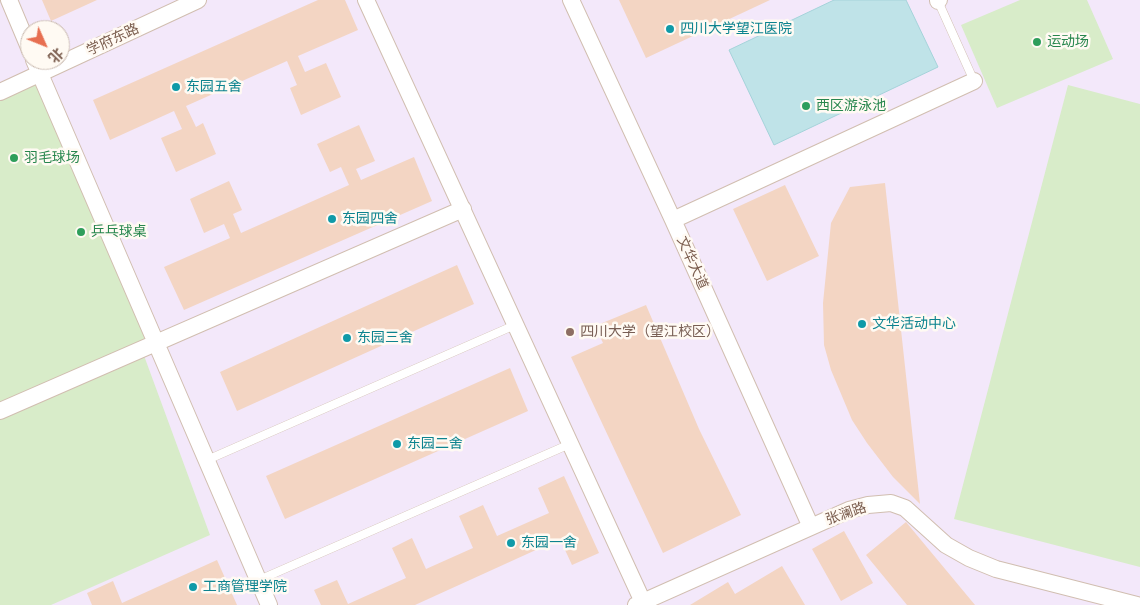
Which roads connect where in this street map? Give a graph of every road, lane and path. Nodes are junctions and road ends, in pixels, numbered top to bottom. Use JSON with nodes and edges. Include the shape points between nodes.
{"nodes":[{"id":1,"x":9,"y":0,"type":"edge"},
{"id":2,"x":198,"y":0,"type":"edge"},
{"id":3,"x":366,"y":0,"type":"edge"},
{"id":4,"x":571,"y":0,"type":"edge"},
{"id":5,"x":939,"y":0,"type":"edge"},
{"id":6,"x":20,"y":26,"type":"edge"},
{"id":7,"x":70,"y":53,"type":"edge"},
{"id":8,"x":33,"y":70,"type":"edge"},
{"id":9,"x":38,"y":70,"type":"edge"},
{"id":10,"x":974,"y":81,"type":"joint"},
{"id":11,"x":0,"y":92,"type":"edge"},
{"id":12,"x":463,"y":209,"type":"junction"},
{"id":13,"x":673,"y":220,"type":"junction"},
{"id":14,"x":515,"y":325,"type":"junction"},
{"id":15,"x":156,"y":342,"type":"junction"},
{"id":16,"x":0,"y":411,"type":"edge"},
{"id":17,"x":570,"y":444,"type":"junction"},
{"id":18,"x":208,"y":460,"type":"junction"},
{"id":19,"x":811,"y":526,"type":"junction"},
{"id":20,"x":259,"y":580,"type":"junction"},
{"id":21,"x":639,"y":604,"type":"edge"},
{"id":22,"x":270,"y":605,"type":"edge"},
{"id":23,"x":1137,"y":605,"type":"edge"}],
"edges":[{"from":1,"to":6,"type":"street"},
{"from":2,"to":7,"type":"street","name":"学府东路"},
{"from":3,"to":12,"type":"street"},
{"from":4,"to":13,"type":"street","name":"文华大道"},
{"from":5,"to":10,"type":"lane"},
{"from":8,"to":11,"type":"street","name":"学府东路"},
{"from":9,"to":15,"type":"street"},
{"from":10,"to":13,"type":"street"},
{"from":12,"to":14,"type":"street"},
{"from":12,"to":15,"type":"street"},
{"from":13,"to":19,"type":"street","name":"文华大道"},
{"from":14,"to":17,"type":"street"},
{"from":14,"to":18,"type":"lane"},
{"from":15,"to":16,"type":"street"},
{"from":15,"to":18,"type":"street"},
{"from":17,"to":20,"type":"lane"},
{"from":17,"to":21,"type":"street"},
{"from":18,"to":20,"type":"street"},
{"from":19,"to":21,"type":"street","name":"张澜路"},
{"from":19,"to":23,"type":"street","name":"张澜路","via":[[849,510],[891,503],[905,508],[946,545],[969,558],[996,569]]},
{"from":20,"to":22,"type":"street"}]}
